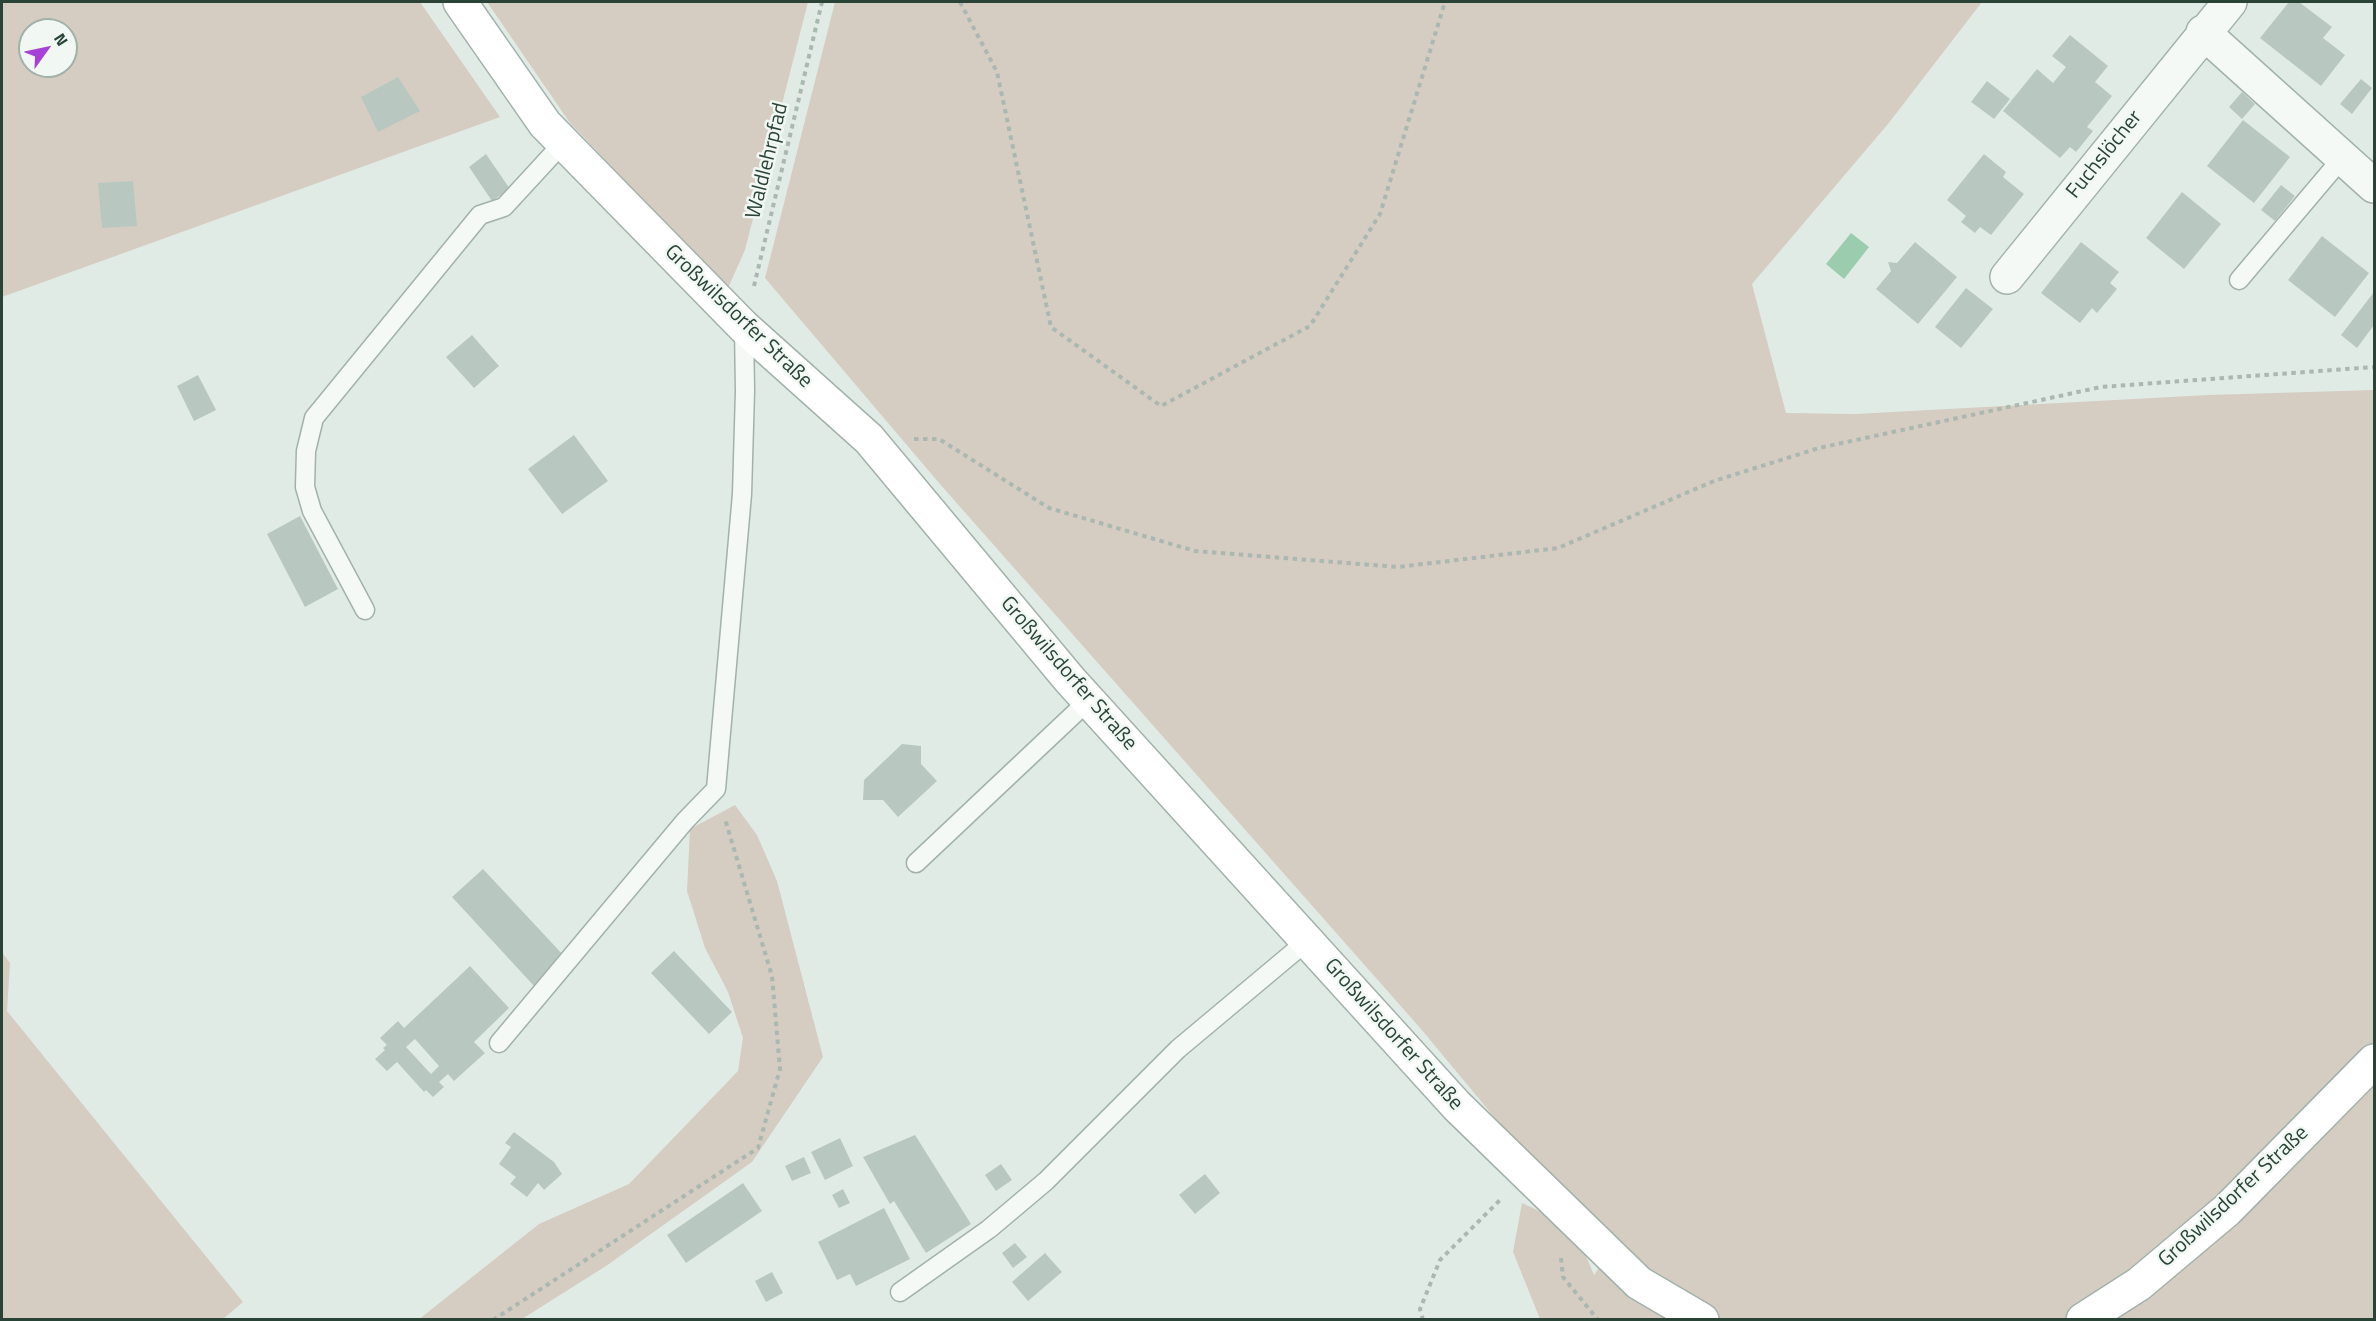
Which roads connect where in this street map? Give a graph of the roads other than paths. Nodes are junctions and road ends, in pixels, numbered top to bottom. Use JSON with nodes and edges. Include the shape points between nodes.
{"nodes":[{"id":1,"x":460,"y":2,"type":"edge"},
{"id":2,"x":2230,"y":2,"type":"edge"},
{"id":3,"x":2203,"y":32,"type":"junction"},
{"id":4,"x":563,"y":143,"type":"junction"},
{"id":5,"x":2343,"y":157,"type":"junction"},
{"id":6,"x":2374,"y":186,"type":"edge"},
{"id":7,"x":2007,"y":277,"type":"dead end"},
{"id":8,"x":2239,"y":280,"type":"dead end"},
{"id":9,"x":744,"y":327,"type":"junction"},
{"id":10,"x":365,"y":610,"type":"dead end"},
{"id":11,"x":1089,"y":700,"type":"junction"},
{"id":12,"x":916,"y":863,"type":"dead end"},
{"id":13,"x":1307,"y":941,"type":"junction"},
{"id":14,"x":499,"y":1042,"type":"dead end"},
{"id":15,"x":2374,"y":1061,"type":"edge"},
{"id":16,"x":900,"y":1292,"type":"dead end"},
{"id":17,"x":1702,"y":1320,"type":"edge"},
{"id":18,"x":2083,"y":1320,"type":"edge"}],
"edges":[{"from":1,"to":4,"type":"street","name":"Großwilsdorfer Straße","via":[[545,124]]},
{"from":2,"to":3,"type":"street","name":"Fuchslöcher"},
{"from":3,"to":5,"type":"street"},
{"from":3,"to":7,"type":"street","name":"Fuchslöcher"},
{"from":4,"to":9,"type":"street","name":"Großwilsdorfer Straße"},
{"from":4,"to":10,"type":"lane","via":[[504,207],[480,215],[314,418],[306,451],[305,487],[312,511]]},
{"from":5,"to":6,"type":"street"},
{"from":5,"to":8,"type":"lane"},
{"from":9,"to":11,"type":"street","name":"Großwilsdorfer Straße","via":[[869,439]]},
{"from":9,"to":14,"type":"lane","via":[[742,494],[716,789]]},
{"from":11,"to":12,"type":"lane"},
{"from":11,"to":13,"type":"street","name":"Großwilsdorfer Straße"},
{"from":13,"to":16,"type":"lane","via":[[1178,1049],[1046,1181],[988,1229]]},
{"from":13,"to":17,"type":"street","name":"Großwilsdorfer Straße","via":[[1457,1106],[1639,1283]]},
{"from":15,"to":18,"type":"street","name":"Großwilsdorfer Straße","via":[[2227,1210],[2139,1284]]}]}
